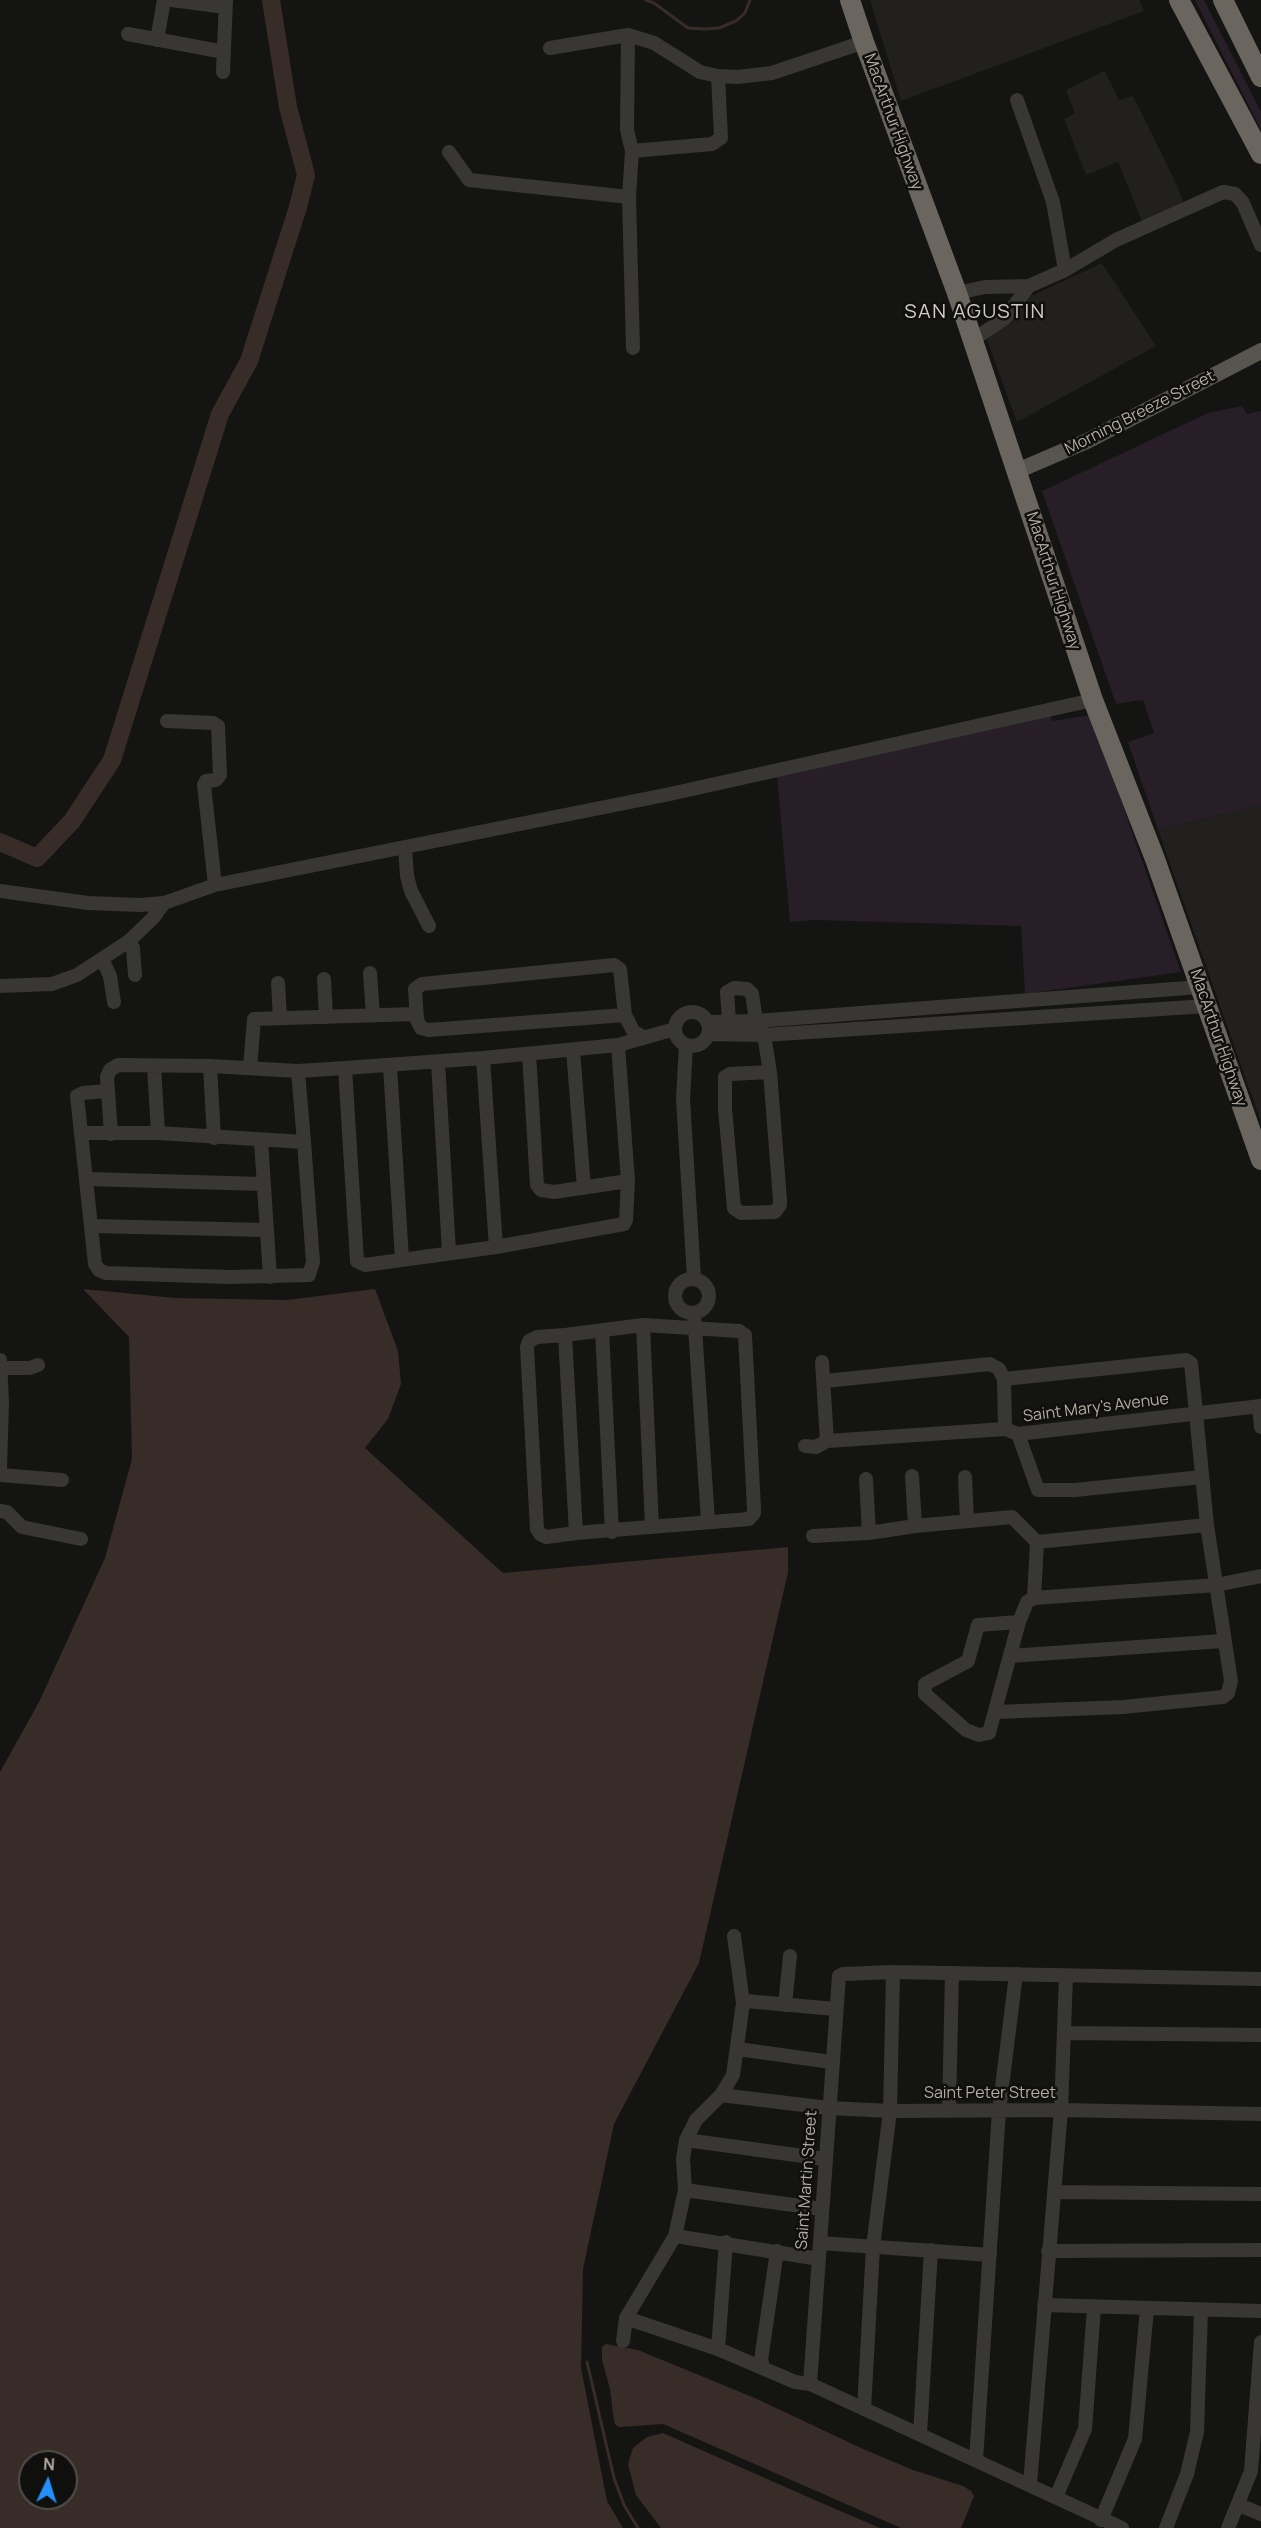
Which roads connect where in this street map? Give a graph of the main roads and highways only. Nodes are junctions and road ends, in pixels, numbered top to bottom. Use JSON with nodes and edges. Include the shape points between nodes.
{"nodes":[{"id":1,"x":850,"y":0,"type":"edge"},
{"id":2,"x":1179,"y":0,"type":"edge"},
{"id":3,"x":1223,"y":0,"type":"edge"},
{"id":4,"x":1261,"y":77,"type":"edge"},
{"id":5,"x":1261,"y":154,"type":"edge"},
{"id":6,"x":1261,"y":351,"type":"edge"},
{"id":7,"x":1017,"y":471,"type":"junction"},
{"id":8,"x":1261,"y":1160,"type":"edge"}],
"edges":[{"from":1,"to":7,"type":"highway","name":"MacArthur Highway"},
{"from":2,"to":5,"type":"highway"},
{"from":3,"to":4,"type":"highway"},
{"from":6,"to":7,"type":"main road","name":"Morning Breeze Street","via":[[1087,441]]},
{"from":7,"to":8,"type":"highway","name":"MacArthur Highway","via":[[1093,700],[1155,859]]}]}
